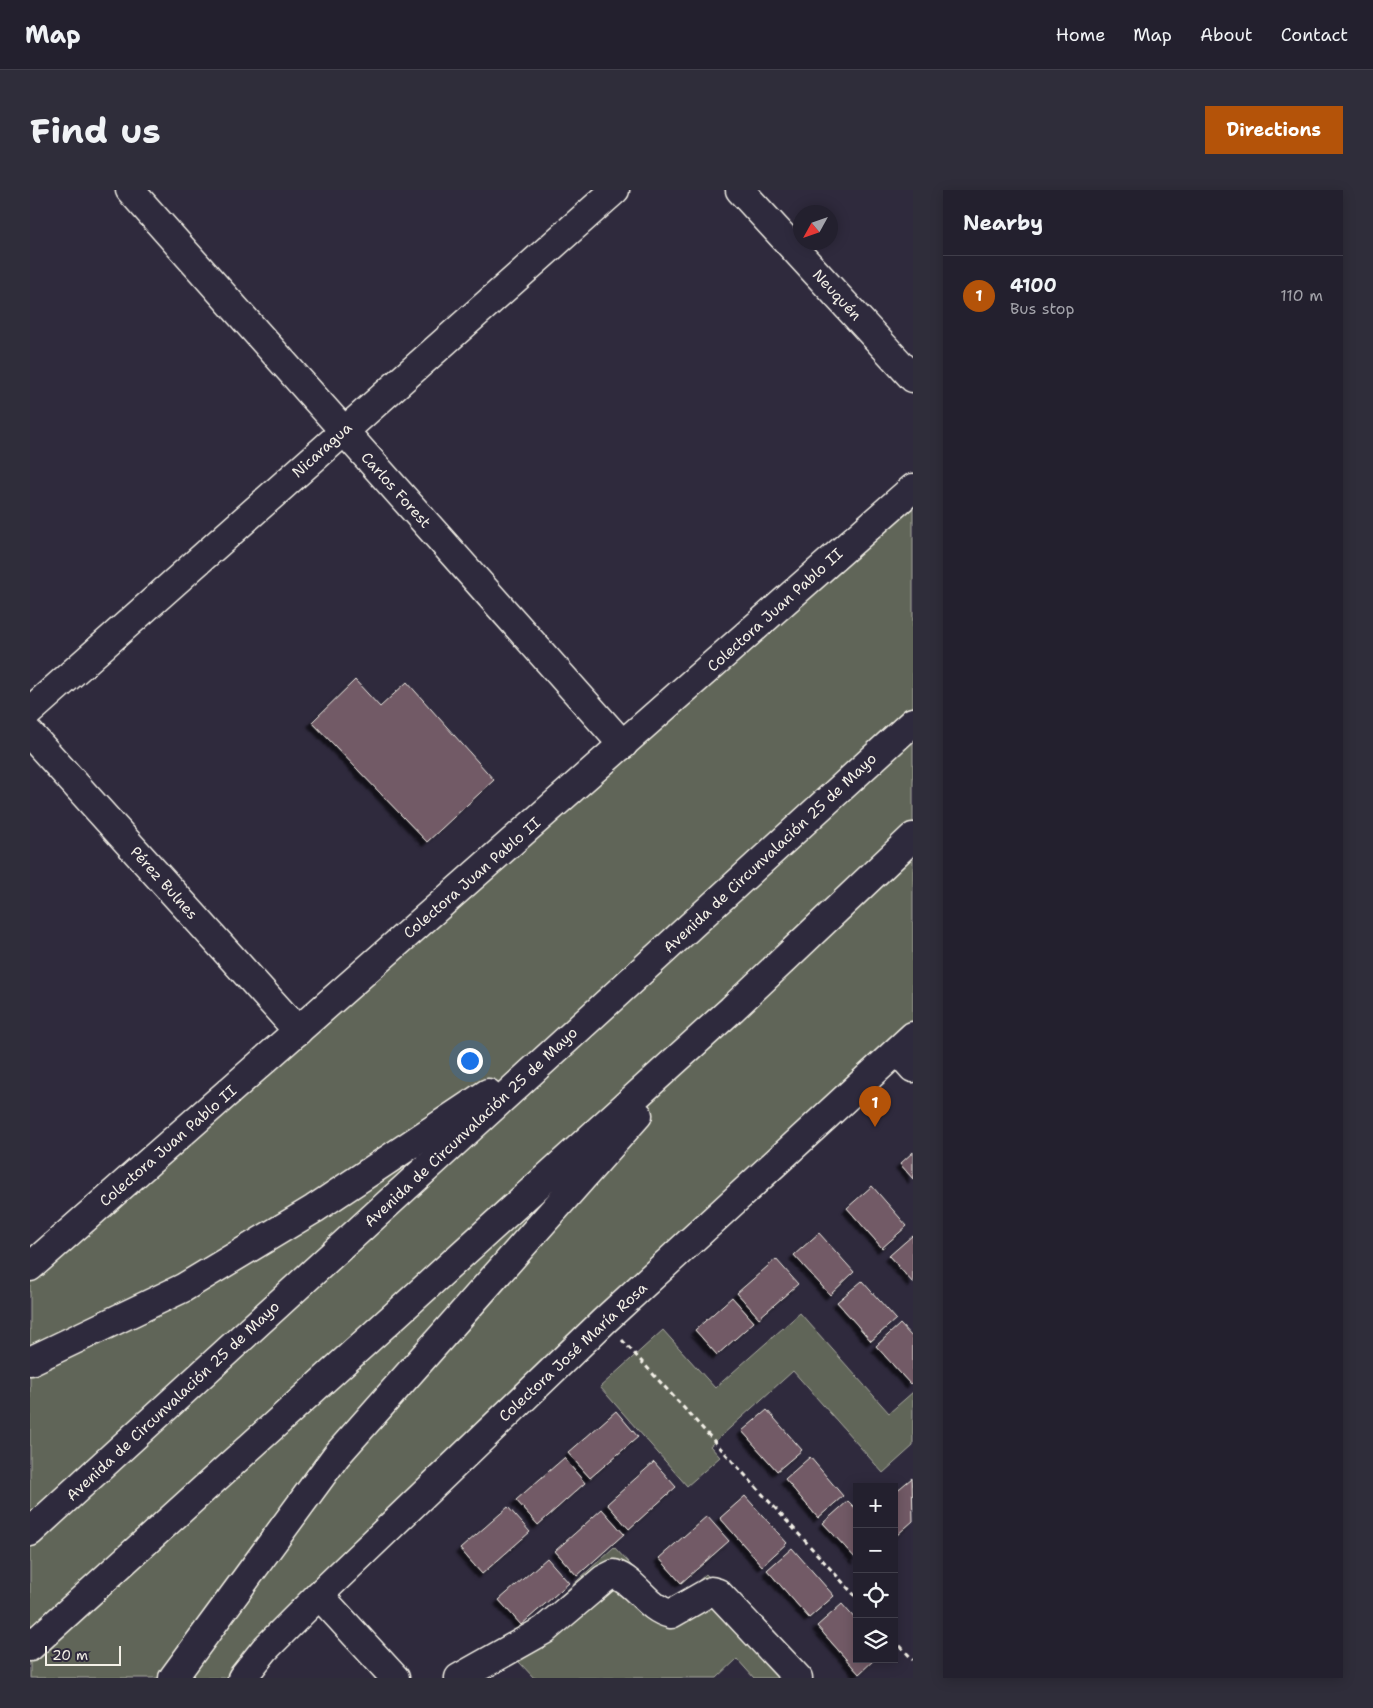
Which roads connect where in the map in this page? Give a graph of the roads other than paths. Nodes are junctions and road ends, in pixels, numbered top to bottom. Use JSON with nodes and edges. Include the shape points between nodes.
{"nodes":[{"id":1,"x":130,"y":190,"type":"edge"},
{"id":2,"x":615,"y":190,"type":"edge"},
{"id":3,"x":740,"y":190,"type":"edge"},
{"id":4,"x":913,"y":378,"type":"edge"},
{"id":5,"x":344,"y":431,"type":"junction"},
{"id":6,"x":913,"y":488,"type":"edge"},
{"id":7,"x":30,"y":711,"type":"edge"},
{"id":8,"x":913,"y":722,"type":"edge"},
{"id":9,"x":30,"y":734,"type":"edge"},
{"id":10,"x":623,"y":744,"type":"junction"},
{"id":11,"x":913,"y":837,"type":"edge"},
{"id":12,"x":732,"y":1009,"type":"junction"},
{"id":13,"x":579,"y":1028,"type":"junction"},
{"id":14,"x":298,"y":1031,"type":"junction"},
{"id":15,"x":908,"y":1052,"type":"edge"},
{"id":16,"x":30,"y":1267,"type":"edge"},
{"id":17,"x":30,"y":1361,"type":"edge"},
{"id":18,"x":30,"y":1532,"type":"edge"},
{"id":19,"x":319,"y":1595,"type":"junction"},
{"id":20,"x":30,"y":1647,"type":"edge"},
{"id":21,"x":173,"y":1678,"type":"edge"},
{"id":22,"x":242,"y":1678,"type":"edge"},
{"id":23,"x":395,"y":1678,"type":"edge"},
{"id":24,"x":459,"y":1678,"type":"edge"},
{"id":25,"x":798,"y":1678,"type":"edge"}],
"edges":[{"from":1,"to":5,"type":"main road","name":"Carlos Forest"},
{"from":2,"to":5,"type":"main road","name":"Nicaragua"},
{"from":3,"to":4,"type":"main road","name":"Neuquén"},
{"from":5,"to":7,"type":"main road","name":"Nicaragua"},
{"from":5,"to":10,"type":"main road","name":"Carlos Forest"},
{"from":6,"to":10,"type":"main road","name":"Colectora Juan Pablo II"},
{"from":8,"to":13,"type":"main road","name":"Avenida de Circunvalación 25 de Mayo"},
{"from":9,"to":14,"type":"main road","name":"Pérez Bulnes"},
{"from":10,"to":14,"type":"main road","name":"Colectora Juan Pablo II"},
{"from":11,"to":12,"type":"main road"},
{"from":12,"to":20,"type":"main road"},
{"from":12,"to":21,"type":"main road","via":[[336,1456]]},
{"from":13,"to":17,"type":"main road","via":[[314,1209],[183,1288]]},
{"from":13,"to":18,"type":"main road","name":"Avenida de Circunvalación 25 de Mayo"},
{"from":14,"to":16,"type":"main road","name":"Colectora Juan Pablo II"},
{"from":15,"to":19,"type":"main road","name":"Colectora José María Rosa","via":[[604,1321]]},
{"from":19,"to":22,"type":"main road","name":"Colectora José María Rosa","via":[[264,1649]]},
{"from":19,"to":23,"type":"main road"},
{"from":24,"to":25,"type":"main road","via":[[544,1630],[614,1574],[624,1577],[660,1612],[671,1614],[711,1591],[718,1593]]}]}
